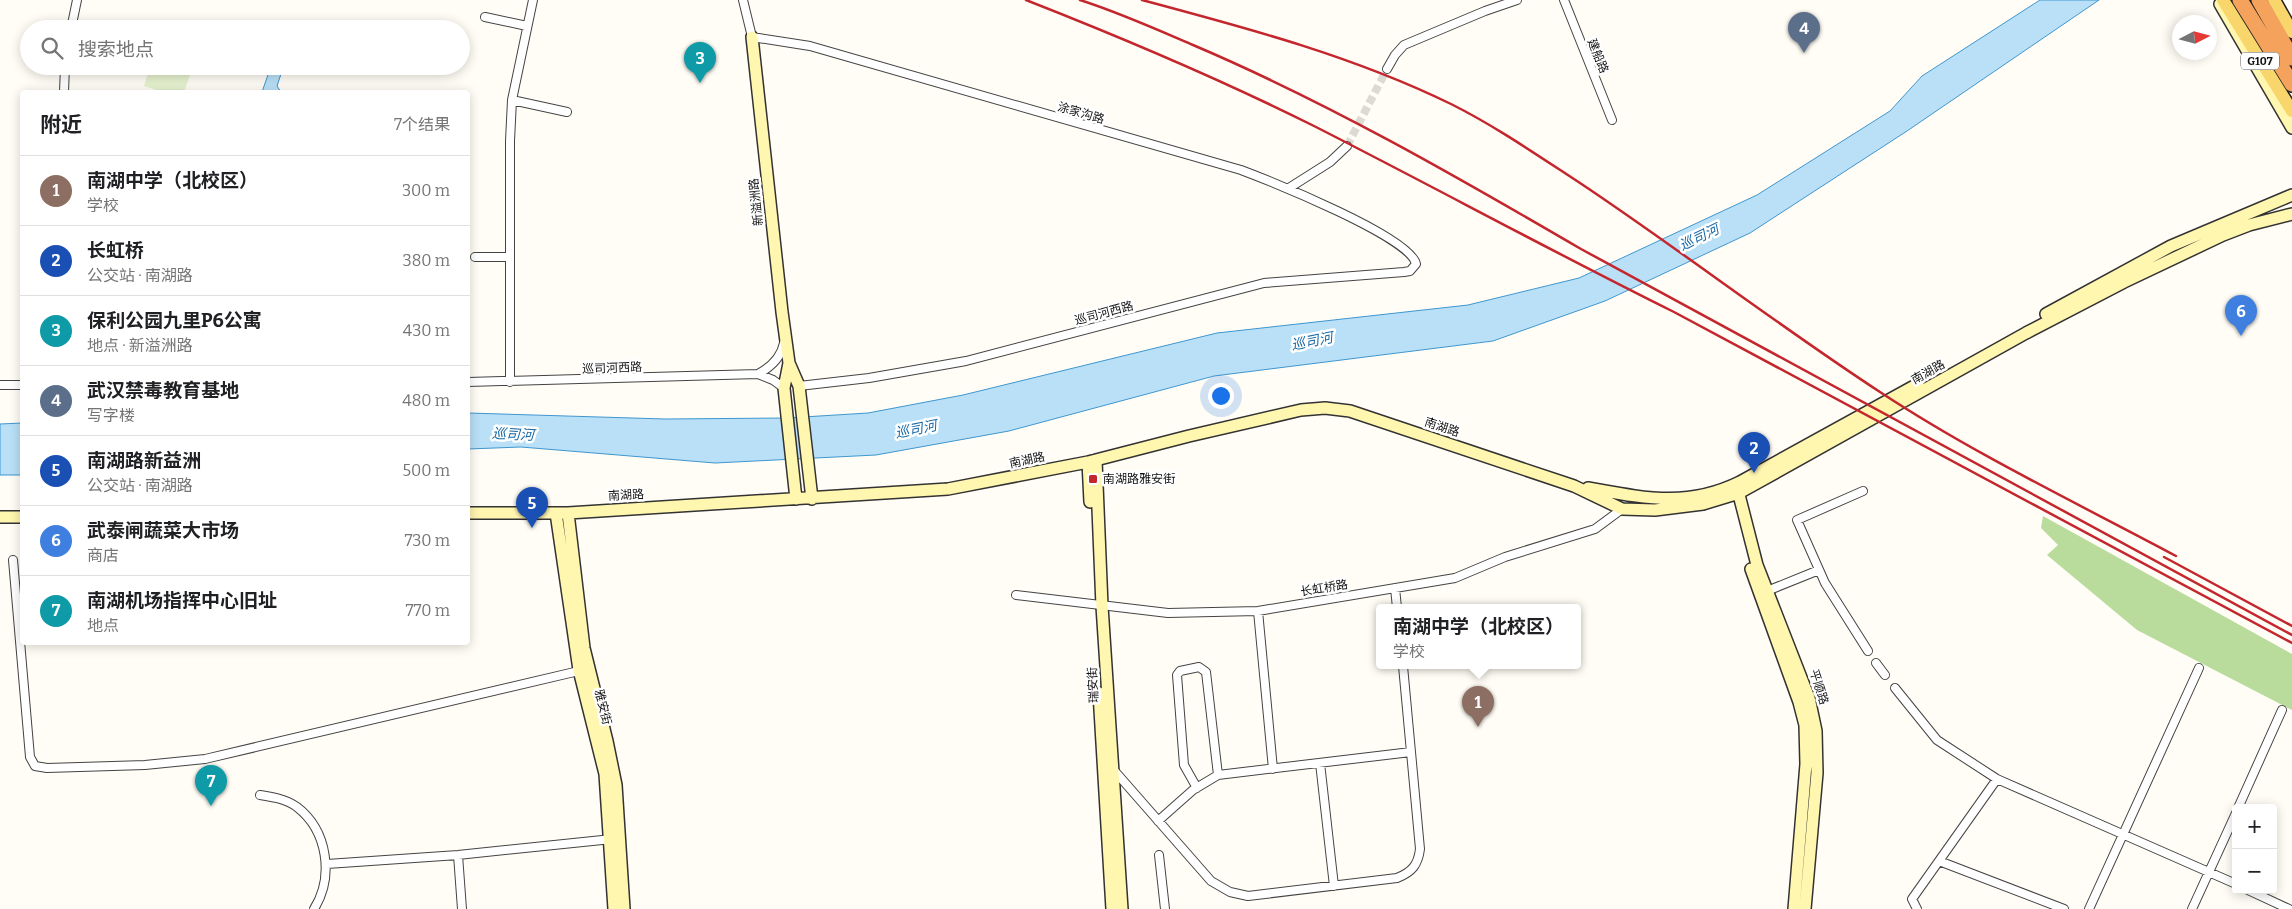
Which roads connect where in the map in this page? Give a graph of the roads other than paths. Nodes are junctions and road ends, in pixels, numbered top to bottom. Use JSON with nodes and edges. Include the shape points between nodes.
{"nodes":[{"id":1,"x":78,"y":0,"type":"edge"},
{"id":2,"x":533,"y":0,"type":"edge"},
{"id":3,"x":743,"y":0,"type":"edge"},
{"id":4,"x":1517,"y":0,"type":"edge"},
{"id":5,"x":1564,"y":0,"type":"edge"},
{"id":6,"x":2219,"y":0,"type":"edge"},
{"id":7,"x":2224,"y":0,"type":"edge"},
{"id":8,"x":2240,"y":0,"type":"edge"},
{"id":9,"x":2259,"y":0,"type":"edge"},
{"id":10,"x":2274,"y":0,"type":"edge"},
{"id":11,"x":485,"y":17,"type":"dead end"},
{"id":12,"x":73,"y":20,"type":"edge"},
{"id":13,"x":528,"y":26,"type":"junction"},
{"id":14,"x":2292,"y":32,"type":"edge"},
{"id":15,"x":752,"y":37,"type":"junction"},
{"id":16,"x":2292,"y":58,"type":"edge"},
{"id":17,"x":1388,"y":69,"type":"tunnel mouth"},
{"id":18,"x":65,"y":75,"type":"edge"},
{"id":19,"x":2292,"y":84,"type":"edge"},
{"id":20,"x":64,"y":90,"type":"edge"},
{"id":21,"x":512,"y":100,"type":"junction"},
{"id":22,"x":2292,"y":111,"type":"edge"},
{"id":23,"x":567,"y":112,"type":"dead end"},
{"id":24,"x":1612,"y":120,"type":"dead end"},
{"id":25,"x":2292,"y":128,"type":"edge"},
{"id":26,"x":1347,"y":146,"type":"tunnel mouth"},
{"id":27,"x":1289,"y":188,"type":"junction"},
{"id":28,"x":2292,"y":195,"type":"edge"},
{"id":29,"x":2292,"y":214,"type":"edge"},
{"id":30,"x":474,"y":257,"type":"dead end"},
{"id":31,"x":510,"y":257,"type":"junction"},
{"id":32,"x":1414,"y":268,"type":"joint"},
{"id":33,"x":785,"y":335,"type":"junction"},
{"id":34,"x":790,"y":363,"type":"junction"},
{"id":35,"x":758,"y":374,"type":"junction"},
{"id":36,"x":470,"y":382,"type":"edge"},
{"id":37,"x":510,"y":382,"type":"junction"},
{"id":38,"x":0,"y":385,"type":"edge"},
{"id":39,"x":20,"y":385,"type":"edge"},
{"id":40,"x":799,"y":386,"type":"junction"},
{"id":41,"x":784,"y":388,"type":"junction"},
{"id":42,"x":1092,"y":461,"type":"junction"},
{"id":43,"x":1574,"y":486,"type":"junction"},
{"id":44,"x":1735,"y":490,"type":"junction"},
{"id":45,"x":1863,"y":491,"type":"dead end"},
{"id":46,"x":796,"y":499,"type":"junction"},
{"id":47,"x":812,"y":499,"type":"junction"},
{"id":48,"x":1622,"y":509,"type":"junction"},
{"id":49,"x":568,"y":512,"type":"junction"},
{"id":50,"x":470,"y":513,"type":"edge"},
{"id":51,"x":556,"y":513,"type":"junction"},
{"id":52,"x":0,"y":517,"type":"edge"},
{"id":53,"x":20,"y":517,"type":"edge"},
{"id":54,"x":13,"y":560,"type":"dead end"},
{"id":55,"x":1819,"y":570,"type":"junction"},
{"id":56,"x":1395,"y":588,"type":"junction"},
{"id":57,"x":1768,"y":591,"type":"junction"},
{"id":58,"x":1016,"y":595,"type":"dead end"},
{"id":59,"x":1397,"y":604,"type":"edge"},
{"id":60,"x":1098,"y":605,"type":"junction"},
{"id":61,"x":1258,"y":611,"type":"junction"},
{"id":62,"x":20,"y":641,"type":"edge"},
{"id":63,"x":20,"y":645,"type":"edge"},
{"id":64,"x":1868,"y":651,"type":"dead end"},
{"id":65,"x":1876,"y":663,"type":"dead end"},
{"id":66,"x":2199,"y":668,"type":"dead end"},
{"id":67,"x":583,"y":669,"type":"junction"},
{"id":68,"x":1403,"y":669,"type":"edge"},
{"id":69,"x":1885,"y":675,"type":"dead end"},
{"id":70,"x":1895,"y":688,"type":"dead end"},
{"id":71,"x":2282,"y":710,"type":"dead end"},
{"id":72,"x":1411,"y":752,"type":"junction"},
{"id":73,"x":1320,"y":763,"type":"junction"},
{"id":74,"x":1111,"y":766,"type":"junction"},
{"id":75,"x":1273,"y":769,"type":"junction"},
{"id":76,"x":1218,"y":775,"type":"junction"},
{"id":77,"x":1997,"y":779,"type":"junction"},
{"id":78,"x":1197,"y":788,"type":"junction"},
{"id":79,"x":260,"y":795,"type":"dead end"},
{"id":80,"x":2240,"y":804,"type":"edge"},
{"id":81,"x":1158,"y":821,"type":"junction"},
{"id":82,"x":2232,"y":822,"type":"edge"},
{"id":83,"x":2124,"y":834,"type":"junction"},
{"id":84,"x":614,"y":839,"type":"junction"},
{"id":85,"x":1160,"y":854,"type":"dead end"},
{"id":86,"x":458,"y":855,"type":"junction"},
{"id":87,"x":1940,"y":862,"type":"junction"},
{"id":88,"x":326,"y":864,"type":"junction"},
{"id":89,"x":2209,"y":872,"type":"junction"},
{"id":90,"x":2232,"y":882,"type":"edge"},
{"id":91,"x":1334,"y":886,"type":"junction"},
{"id":92,"x":2257,"y":894,"type":"edge"},
{"id":93,"x":2292,"y":904,"type":"edge"},
{"id":94,"x":314,"y":909,"type":"edge"},
{"id":95,"x":462,"y":909,"type":"edge"},
{"id":96,"x":614,"y":909,"type":"edge"},
{"id":97,"x":624,"y":909,"type":"edge"},
{"id":98,"x":1112,"y":909,"type":"edge"},
{"id":99,"x":1122,"y":909,"type":"edge"},
{"id":100,"x":1165,"y":909,"type":"edge"},
{"id":101,"x":1794,"y":909,"type":"edge"},
{"id":102,"x":1805,"y":909,"type":"edge"},
{"id":103,"x":1917,"y":909,"type":"edge"},
{"id":104,"x":2064,"y":909,"type":"edge"},
{"id":105,"x":2089,"y":909,"type":"edge"},
{"id":106,"x":2192,"y":909,"type":"edge"},
{"id":107,"x":2289,"y":909,"type":"edge"}],
"edges":[{"from":1,"to":12,"type":"street"},
{"from":2,"to":13,"type":"street"},
{"from":3,"to":15,"type":"street"},
{"from":4,"to":17,"type":"street","via":[[1404,45]]},
{"from":5,"to":24,"type":"street","name":"建船路"},
{"from":6,"to":25,"type":"main road"},
{"from":7,"to":22,"type":"main road","number":"G107"},
{"from":8,"to":19,"type":"highway"},
{"from":9,"to":16,"type":"highway"},
{"from":10,"to":14,"type":"main road"},
{"from":11,"to":13,"type":"street"},
{"from":13,"to":21,"type":"street"},
{"from":15,"to":27,"type":"street","name":"涂家沟路","via":[[810,46],[1241,170]]},
{"from":15,"to":33,"type":"main road","name":"新溢洲路"},
{"from":18,"to":20,"type":"street"},
{"from":21,"to":23,"type":"street"},
{"from":21,"to":31,"type":"street"},
{"from":26,"to":27,"type":"street","via":[[1330,162]]},
{"from":27,"to":32,"type":"street","name":"涂家沟路","via":[[1400,245],[1413,255]]},
{"from":28,"to":44,"type":"main road","name":"南湖路","via":[[2172,246]]},
{"from":29,"to":44,"type":"main road","name":"南湖路","via":[[2222,235],[2124,282]]},
{"from":30,"to":31,"type":"street"},
{"from":31,"to":37,"type":"street"},
{"from":32,"to":40,"type":"street","name":"巡司河西路","via":[[1404,272],[1264,283],[966,361]]},
{"from":33,"to":34,"type":"main road","name":"新溢洲路"},
{"from":33,"to":35,"type":"street","via":[[779,357]]},
{"from":34,"to":40,"type":"main road"},
{"from":34,"to":41,"type":"main road"},
{"from":35,"to":37,"type":"street","name":"巡司河西路"},
{"from":35,"to":41,"type":"street"},
{"from":36,"to":37,"type":"street","name":"巡司河西路"},
{"from":38,"to":39,"type":"street"},
{"from":40,"to":47,"type":"main road"},
{"from":41,"to":46,"type":"main road"},
{"from":42,"to":43,"type":"main road","name":"南湖路","via":[[1250,421],[1325,408],[1357,413]]},
{"from":42,"to":47,"type":"main road","name":"南湖路","via":[[961,488]]},
{"from":42,"to":60,"type":"main road","name":"瑞安街"},
{"from":43,"to":44,"type":"main road","name":"南湖路","via":[[1671,500]]},
{"from":43,"to":48,"type":"main road","name":"南湖路"},
{"from":44,"to":48,"type":"main road","name":"南湖路","via":[[1686,507],[1650,511]]},
{"from":44,"to":57,"type":"main road","name":"平顺路"},
{"from":44,"to":101,"type":"main road","name":"平顺路","via":[[1751,570],[1805,725],[1806,764]]},
{"from":45,"to":55,"type":"street","via":[[1796,520]]},
{"from":46,"to":47,"type":"main road","name":"南湖路"},
{"from":46,"to":49,"type":"main road","name":"南湖路"},
{"from":48,"to":56,"type":"street","name":"长虹桥路","via":[[1595,529],[1571,538],[1505,557],[1455,578]]},
{"from":49,"to":51,"type":"main road","name":"南湖路"},
{"from":49,"to":67,"type":"main road","name":"雅安街"},
{"from":50,"to":51,"type":"main road","name":"南湖路"},
{"from":51,"to":67,"type":"main road","name":"雅安街"},
{"from":52,"to":53,"type":"main road"},
{"from":54,"to":62,"type":"street"},
{"from":55,"to":57,"type":"street"},
{"from":55,"to":64,"type":"street"},
{"from":56,"to":59,"type":"street"},
{"from":56,"to":61,"type":"street","name":"长虹桥路"},
{"from":57,"to":102,"type":"main road","name":"平顺路","via":[[1809,698],[1816,731],[1817,773]]},
{"from":58,"to":60,"type":"street","name":"长虹桥路"},
{"from":60,"to":61,"type":"street","name":"长虹桥路","via":[[1168,613]]},
{"from":60,"to":74,"type":"main road","name":"瑞安街"},
{"from":60,"to":98,"type":"main road","name":"瑞安街"},
{"from":61,"to":75,"type":"street"},
{"from":63,"to":67,"type":"street","via":[[30,757],[35,766],[46,768],[145,765],[205,759]]},
{"from":65,"to":69,"type":"street"},
{"from":66,"to":83,"type":"street"},
{"from":67,"to":84,"type":"main road","name":"雅安街","via":[[612,764]]},
{"from":68,"to":72,"type":"street"},
{"from":70,"to":77,"type":"street","via":[[1937,740]]},
{"from":71,"to":80,"type":"street"},
{"from":72,"to":73,"type":"street"},
{"from":72,"to":91,"type":"street","via":[[1420,849],[1418,861],[1411,872],[1397,878]]},
{"from":73,"to":75,"type":"street"},
{"from":73,"to":91,"type":"street"},
{"from":74,"to":81,"type":"street"},
{"from":74,"to":99,"type":"main road","name":"瑞安街"},
{"from":75,"to":76,"type":"street"},
{"from":76,"to":78,"type":"street"},
{"from":76,"to":78,"type":"street","via":[[1206,672],[1199,667],[1180,671],[1177,675],[1184,764]]},
{"from":77,"to":83,"type":"street"},
{"from":77,"to":87,"type":"street"},
{"from":78,"to":81,"type":"street"},
{"from":79,"to":88,"type":"street","via":[[280,798],[297,807],[319,836]]},
{"from":81,"to":91,"type":"street","via":[[1211,882],[1230,892],[1248,896]]},
{"from":82,"to":89,"type":"street"},
{"from":83,"to":89,"type":"street"},
{"from":83,"to":105,"type":"street"},
{"from":84,"to":86,"type":"street"},
{"from":84,"to":96,"type":"main road","name":"雅安街"},
{"from":84,"to":97,"type":"main road","name":"雅安街"},
{"from":85,"to":100,"type":"street"},
{"from":86,"to":88,"type":"street"},
{"from":86,"to":95,"type":"street"},
{"from":87,"to":103,"type":"street","via":[[1912,899]]},
{"from":87,"to":104,"type":"street"},
{"from":88,"to":94,"type":"street","via":[[326,882]]},
{"from":89,"to":90,"type":"street"},
{"from":89,"to":106,"type":"street"},
{"from":92,"to":107,"type":"street"},
{"from":93,"to":107,"type":"street"}]}
